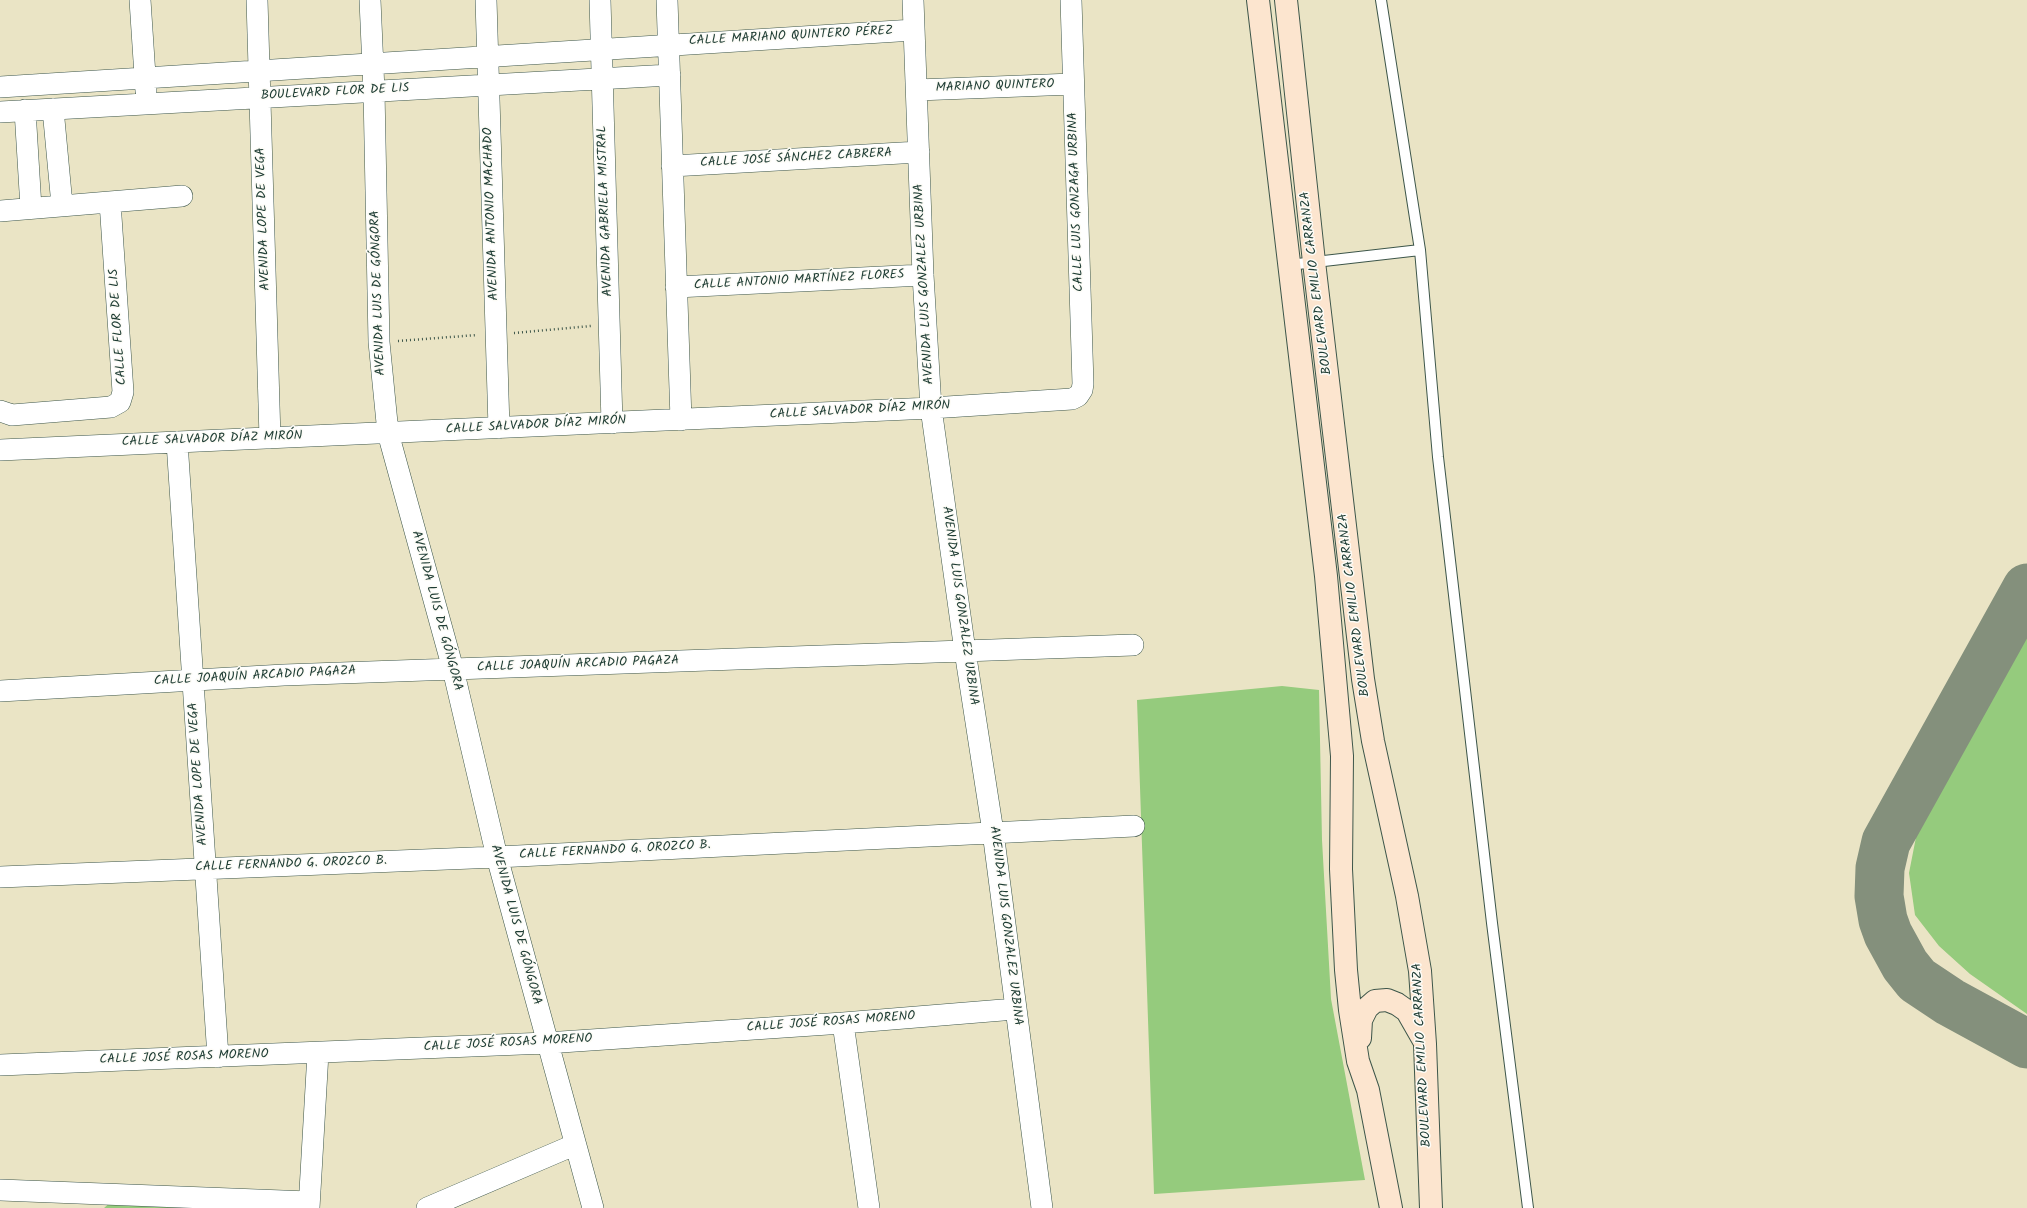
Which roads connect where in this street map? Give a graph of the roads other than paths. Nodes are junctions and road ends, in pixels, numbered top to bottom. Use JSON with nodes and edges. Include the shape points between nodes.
{"nodes":[{"id":1,"x":140,"y":0,"type":"edge"},
{"id":2,"x":257,"y":0,"type":"edge"},
{"id":3,"x":370,"y":0,"type":"edge"},
{"id":4,"x":486,"y":0,"type":"edge"},
{"id":5,"x":600,"y":0,"type":"edge"},
{"id":6,"x":667,"y":0,"type":"edge"},
{"id":7,"x":913,"y":0,"type":"edge"},
{"id":8,"x":1071,"y":0,"type":"edge"},
{"id":9,"x":1258,"y":0,"type":"edge"},
{"id":10,"x":1286,"y":0,"type":"edge"},
{"id":11,"x":1381,"y":0,"type":"edge"},
{"id":12,"x":914,"y":30,"type":"junction"},
{"id":13,"x":668,"y":44,"type":"junction"},
{"id":14,"x":601,"y":48,"type":"junction"},
{"id":15,"x":487,"y":56,"type":"junction"},
{"id":16,"x":372,"y":63,"type":"junction"},
{"id":17,"x":259,"y":70,"type":"junction"},
{"id":18,"x":670,"y":75,"type":"junction"},
{"id":19,"x":145,"y":78,"type":"junction"},
{"id":20,"x":602,"y":79,"type":"junction"},
{"id":21,"x":1073,"y":84,"type":"junction"},
{"id":22,"x":488,"y":85,"type":"junction"},
{"id":23,"x":0,"y":87,"type":"edge"},
{"id":24,"x":917,"y":90,"type":"junction"},
{"id":25,"x":374,"y":91,"type":"junction"},
{"id":26,"x":260,"y":98,"type":"junction"},
{"id":27,"x":147,"y":104,"type":"junction"},
{"id":28,"x":53,"y":109,"type":"junction"},
{"id":29,"x":25,"y":110,"type":"junction"},
{"id":30,"x":0,"y":112,"type":"edge"},
{"id":31,"x":919,"y":152,"type":"junction"},
{"id":32,"x":672,"y":166,"type":"junction"},
{"id":33,"x":182,"y":196,"type":"dead end"},
{"id":34,"x":110,"y":202,"type":"junction"},
{"id":35,"x":62,"y":205,"type":"junction"},
{"id":36,"x":32,"y":208,"type":"junction"},
{"id":37,"x":0,"y":210,"type":"edge"},
{"id":38,"x":1420,"y":250,"type":"junction"},
{"id":39,"x":1314,"y":262,"type":"junction"},
{"id":40,"x":1289,"y":265,"type":"junction"},
{"id":41,"x":923,"y":275,"type":"junction"},
{"id":42,"x":676,"y":287,"type":"junction"},
{"id":43,"x":1072,"y":400,"type":"joint"},
{"id":44,"x":931,"y":408,"type":"junction"},
{"id":45,"x":0,"y":411,"type":"edge"},
{"id":46,"x":680,"y":420,"type":"junction"},
{"id":47,"x":612,"y":423,"type":"junction"},
{"id":48,"x":498,"y":428,"type":"junction"},
{"id":49,"x":388,"y":433,"type":"junction"},
{"id":50,"x":270,"y":438,"type":"junction"},
{"id":51,"x":177,"y":442,"type":"junction"},
{"id":52,"x":0,"y":450,"type":"edge"},
{"id":53,"x":1133,"y":645,"type":"dead end"},
{"id":54,"x":965,"y":650,"type":"junction"},
{"id":55,"x":453,"y":669,"type":"junction"},
{"id":56,"x":193,"y":680,"type":"junction"},
{"id":57,"x":0,"y":692,"type":"edge"},
{"id":58,"x":1134,"y":826,"type":"dead end"},
{"id":59,"x":993,"y":832,"type":"junction"},
{"id":60,"x":497,"y":857,"type":"junction"},
{"id":61,"x":205,"y":868,"type":"junction"},
{"id":62,"x":0,"y":877,"type":"edge"},
{"id":63,"x":1015,"y":1009,"type":"junction"},
{"id":64,"x":843,"y":1023,"type":"junction"},
{"id":65,"x":546,"y":1042,"type":"junction"},
{"id":66,"x":1426,"y":1044,"type":"junction"},
{"id":67,"x":318,"y":1053,"type":"junction"},
{"id":68,"x":218,"y":1057,"type":"junction"},
{"id":69,"x":1358,"y":1061,"type":"junction"},
{"id":70,"x":0,"y":1065,"type":"edge"},
{"id":71,"x":574,"y":1145,"type":"junction"},
{"id":72,"x":0,"y":1190,"type":"edge"},
{"id":73,"x":309,"y":1205,"type":"edge"},
{"id":74,"x":427,"y":1208,"type":"edge"},
{"id":75,"x":593,"y":1208,"type":"edge"},
{"id":76,"x":869,"y":1208,"type":"edge"},
{"id":77,"x":1042,"y":1208,"type":"edge"},
{"id":78,"x":1391,"y":1208,"type":"edge"},
{"id":79,"x":1431,"y":1208,"type":"edge"},
{"id":80,"x":1528,"y":1208,"type":"edge"}],
"edges":[{"from":1,"to":19,"type":"street"},
{"from":2,"to":17,"type":"street","name":"AVENIDA LOPE DE VEGA"},
{"from":3,"to":16,"type":"street","name":"AVENIDA LUIS DE GÓNGORA"},
{"from":4,"to":15,"type":"street","name":"AVENIDA ANTONIO MACHADO"},
{"from":5,"to":14,"type":"street","name":"AVENIDA GABRIELA MISTRAL"},
{"from":6,"to":13,"type":"street"},
{"from":7,"to":12,"type":"street","name":"AVENIDA LUIS GONZALEZ URBINA"},
{"from":8,"to":21,"type":"street","name":"CALLE LUIS GONZAGA URBINA"},
{"from":9,"to":40,"type":"street","name":"BOULEVARD EMILIO CARRANZA"},
{"from":10,"to":39,"type":"street","name":"BOULEVARD EMILIO CARRANZA"},
{"from":11,"to":38,"type":"lane"},
{"from":12,"to":13,"type":"street","name":"CALLE MARIANO QUINTERO PÉREZ"},
{"from":12,"to":24,"type":"street","name":"AVENIDA LUIS GONZALEZ URBINA"},
{"from":13,"to":14,"type":"street","name":"BOULEVARD FLOR DE LIS"},
{"from":13,"to":18,"type":"street"},
{"from":14,"to":15,"type":"street","name":"BOULEVARD FLOR DE LIS"},
{"from":14,"to":20,"type":"street","name":"AVENIDA GABRIELA MISTRAL"},
{"from":15,"to":16,"type":"street","name":"BOULEVARD FLOR DE LIS"},
{"from":15,"to":22,"type":"street","name":"AVENIDA ANTONIO MACHADO"},
{"from":16,"to":17,"type":"street","name":"BOULEVARD FLOR DE LIS"},
{"from":16,"to":25,"type":"street","name":"AVENIDA LUIS DE GÓNGORA"},
{"from":17,"to":19,"type":"street","name":"BOULEVARD FLOR DE LIS"},
{"from":17,"to":26,"type":"street","name":"AVENIDA LOPE DE VEGA"},
{"from":18,"to":20,"type":"street","name":"BOULEVARD FLOR DE LIS"},
{"from":18,"to":32,"type":"street"},
{"from":19,"to":23,"type":"street","name":"BOULEVARD FLOR DE LIS"},
{"from":19,"to":27,"type":"street"},
{"from":20,"to":22,"type":"street","name":"BOULEVARD FLOR DE LIS"},
{"from":20,"to":47,"type":"street","name":"AVENIDA GABRIELA MISTRAL"},
{"from":21,"to":24,"type":"street","name":"MARIANO QUINTERO"},
{"from":21,"to":43,"type":"street","name":"CALLE LUIS GONZAGA URBINA","via":[[1083,384],[1078,396]]},
{"from":22,"to":25,"type":"street","name":"BOULEVARD FLOR DE LIS"},
{"from":22,"to":48,"type":"street","name":"AVENIDA ANTONIO MACHADO"},
{"from":24,"to":31,"type":"street","name":"AVENIDA LUIS GONZALEZ URBINA"},
{"from":25,"to":26,"type":"street","name":"BOULEVARD FLOR DE LIS"},
{"from":25,"to":49,"type":"street","name":"AVENIDA LUIS DE GÓNGORA","via":[[379,342]]},
{"from":26,"to":27,"type":"street","name":"BOULEVARD FLOR DE LIS"},
{"from":26,"to":50,"type":"street","name":"AVENIDA LOPE DE VEGA"},
{"from":27,"to":28,"type":"street","name":"BOULEVARD FLOR DE LIS"},
{"from":28,"to":29,"type":"street","name":"BOULEVARD FLOR DE LIS"},
{"from":28,"to":35,"type":"street"},
{"from":29,"to":30,"type":"street","name":"BOULEVARD FLOR DE LIS"},
{"from":29,"to":36,"type":"street"},
{"from":31,"to":32,"type":"street","name":"CALLE JOSÉ SÁNCHEZ CABRERA"},
{"from":31,"to":41,"type":"street","name":"AVENIDA LUIS GONZALEZ URBINA"},
{"from":32,"to":42,"type":"street"},
{"from":33,"to":34,"type":"street"},
{"from":34,"to":35,"type":"street"},
{"from":34,"to":45,"type":"street","name":"CALLE FLOR DE LIS","via":[[123,392],[120,402],[111,407],[12,415]]},
{"from":35,"to":36,"type":"street"},
{"from":36,"to":37,"type":"street"},
{"from":38,"to":39,"type":"lane"},
{"from":38,"to":80,"type":"lane","via":[[1438,458]]},
{"from":39,"to":40,"type":"lane"},
{"from":39,"to":66,"type":"street","name":"BOULEVARD EMILIO CARRANZA","via":[[1363,679],[1373,741],[1407,896],[1420,971]]},
{"from":40,"to":69,"type":"street","name":"BOULEVARD EMILIO CARRANZA","via":[[1326,576],[1342,756],[1341,869],[1346,962]]},
{"from":41,"to":42,"type":"street","name":"CALLE ANTONIO MARTÍNEZ FLORES"},
{"from":41,"to":44,"type":"street","name":"AVENIDA LUIS GONZALEZ URBINA"},
{"from":42,"to":46,"type":"street"},
{"from":43,"to":44,"type":"street","name":"CALLE SALVADOR DÍAZ MIRÓN"},
{"from":44,"to":46,"type":"street","name":"CALLE SALVADOR DÍAZ MIRÓN"},
{"from":44,"to":54,"type":"street","name":"AVENIDA LUIS GONZALEZ URBINA"},
{"from":46,"to":47,"type":"street","name":"CALLE SALVADOR DÍAZ MIRÓN"},
{"from":47,"to":48,"type":"street","name":"CALLE SALVADOR DÍAZ MIRÓN"},
{"from":48,"to":49,"type":"street","name":"CALLE SALVADOR DÍAZ MIRÓN"},
{"from":49,"to":50,"type":"street","name":"CALLE SALVADOR DÍAZ MIRÓN"},
{"from":49,"to":55,"type":"street","name":"AVENIDA LUIS DE GÓNGORA"},
{"from":50,"to":51,"type":"street","name":"CALLE SALVADOR DÍAZ MIRÓN"},
{"from":51,"to":52,"type":"street","name":"CALLE SALVADOR DÍAZ MIRÓN"},
{"from":51,"to":56,"type":"street","name":"AVENIDA LOPE DE VEGA"},
{"from":53,"to":54,"type":"street","name":"CALLE JOAQUÍN ARCADIO PAGAZA"},
{"from":54,"to":55,"type":"street","name":"CALLE JOAQUÍN ARCADIO PAGAZA"},
{"from":54,"to":59,"type":"street","name":"AVENIDA LUIS GONZALEZ URBINA"},
{"from":55,"to":56,"type":"street","name":"CALLE JOAQUÍN ARCADIO PAGAZA"},
{"from":55,"to":60,"type":"street","name":"AVENIDA LUIS DE GÓNGORA"},
{"from":56,"to":57,"type":"street","name":"CALLE JOAQUÍN ARCADIO PAGAZA"},
{"from":56,"to":61,"type":"street","name":"AVENIDA LOPE DE VEGA"},
{"from":58,"to":59,"type":"street","name":"CALLE FERNANDO G. OROZCO B."},
{"from":59,"to":60,"type":"street","name":"CALLE FERNANDO G. OROZCO B."},
{"from":59,"to":63,"type":"street","name":"AVENIDA LUIS GONZALEZ URBINA"},
{"from":60,"to":61,"type":"street","name":"CALLE FERNANDO G. OROZCO B."},
{"from":60,"to":65,"type":"street","name":"AVENIDA LUIS DE GÓNGORA"},
{"from":61,"to":62,"type":"street","name":"CALLE FERNANDO G. OROZCO B."},
{"from":61,"to":68,"type":"street","name":"AVENIDA LOPE DE VEGA"},
{"from":63,"to":64,"type":"street","name":"CALLE JOSÉ ROSAS MORENO"},
{"from":63,"to":77,"type":"street","name":"AVENIDA LUIS GONZALEZ URBINA"},
{"from":64,"to":65,"type":"street","name":"CALLE JOSÉ ROSAS MORENO"},
{"from":64,"to":76,"type":"street"},
{"from":65,"to":67,"type":"street","name":"CALLE JOSÉ ROSAS MORENO"},
{"from":65,"to":71,"type":"street","name":"AVENIDA LUIS DE GÓNGORA"},
{"from":66,"to":69,"type":"street","via":[[1407,1011],[1387,1000],[1375,1002],[1367,1008],[1361,1020]]},
{"from":66,"to":79,"type":"street","name":"BOULEVARD EMILIO CARRANZA"},
{"from":67,"to":68,"type":"street","name":"CALLE JOSÉ ROSAS MORENO"},
{"from":67,"to":73,"type":"street"},
{"from":68,"to":70,"type":"street","name":"CALLE JOSÉ ROSAS MORENO"},
{"from":69,"to":78,"type":"street","name":"BOULEVARD EMILIO CARRANZA","via":[[1368,1090]]},
{"from":71,"to":74,"type":"street"},
{"from":71,"to":75,"type":"street","name":"AVENIDA LUIS DE GÓNGORA"},
{"from":72,"to":73,"type":"street"}]}
